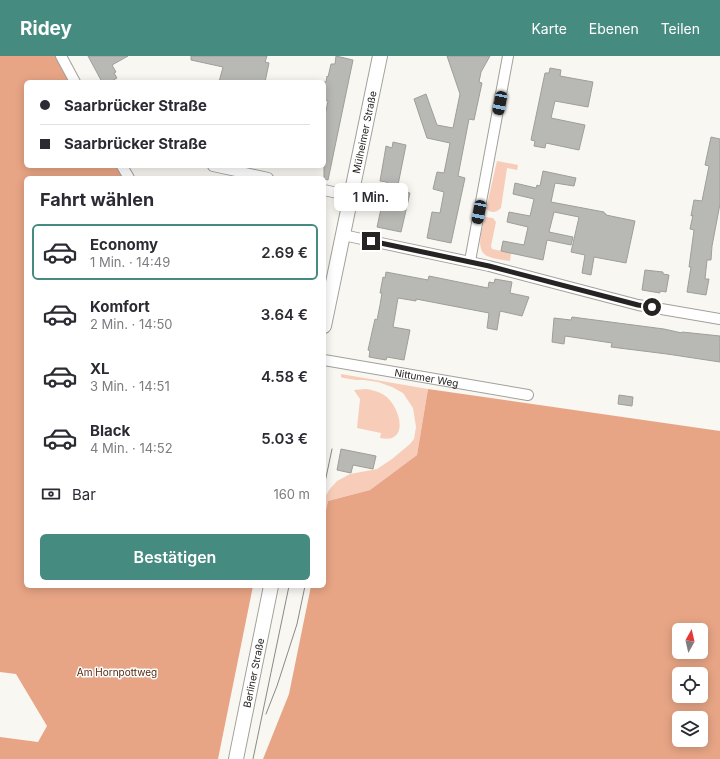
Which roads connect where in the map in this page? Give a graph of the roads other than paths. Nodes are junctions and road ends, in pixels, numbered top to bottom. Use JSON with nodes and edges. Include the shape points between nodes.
{"nodes":[{"id":1,"x":61,"y":56,"type":"edge"},
{"id":2,"x":380,"y":56,"type":"edge"},
{"id":3,"x":508,"y":56,"type":"edge"},
{"id":4,"x":74,"y":80,"type":"edge"},
{"id":5,"x":222,"y":168,"type":"edge"},
{"id":6,"x":259,"y":176,"type":"edge"},
{"id":7,"x":326,"y":190,"type":"edge"},
{"id":8,"x":351,"y":196,"type":"junction"},
{"id":9,"x":343,"y":234,"type":"junction"},
{"id":10,"x":470,"y":262,"type":"junction"},
{"id":11,"x":326,"y":316,"type":"edge"},
{"id":12,"x":720,"y":319,"type":"edge"},
{"id":13,"x":326,"y":360,"type":"edge"},
{"id":14,"x":528,"y":395,"type":"dead end"},
{"id":15,"x":271,"y":588,"type":"edge"},
{"id":16,"x":236,"y":759,"type":"edge"}],
"edges":[{"from":1,"to":4,"type":"street"},
{"from":2,"to":8,"type":"main road","name":"Mülheimer Straße"},
{"from":3,"to":10,"type":"street"},
{"from":5,"to":6,"type":"street"},
{"from":7,"to":8,"type":"street"},
{"from":8,"to":9,"type":"main road","name":"Mülheimer Straße"},
{"from":9,"to":10,"type":"street"},
{"from":9,"to":11,"type":"main road","name":"Mülheimer Straße"},
{"from":10,"to":12,"type":"street","via":[[638,305]]},
{"from":13,"to":14,"type":"street","name":"Nittumer Weg"},
{"from":15,"to":16,"type":"main road","name":"Berliner Straße"}]}
